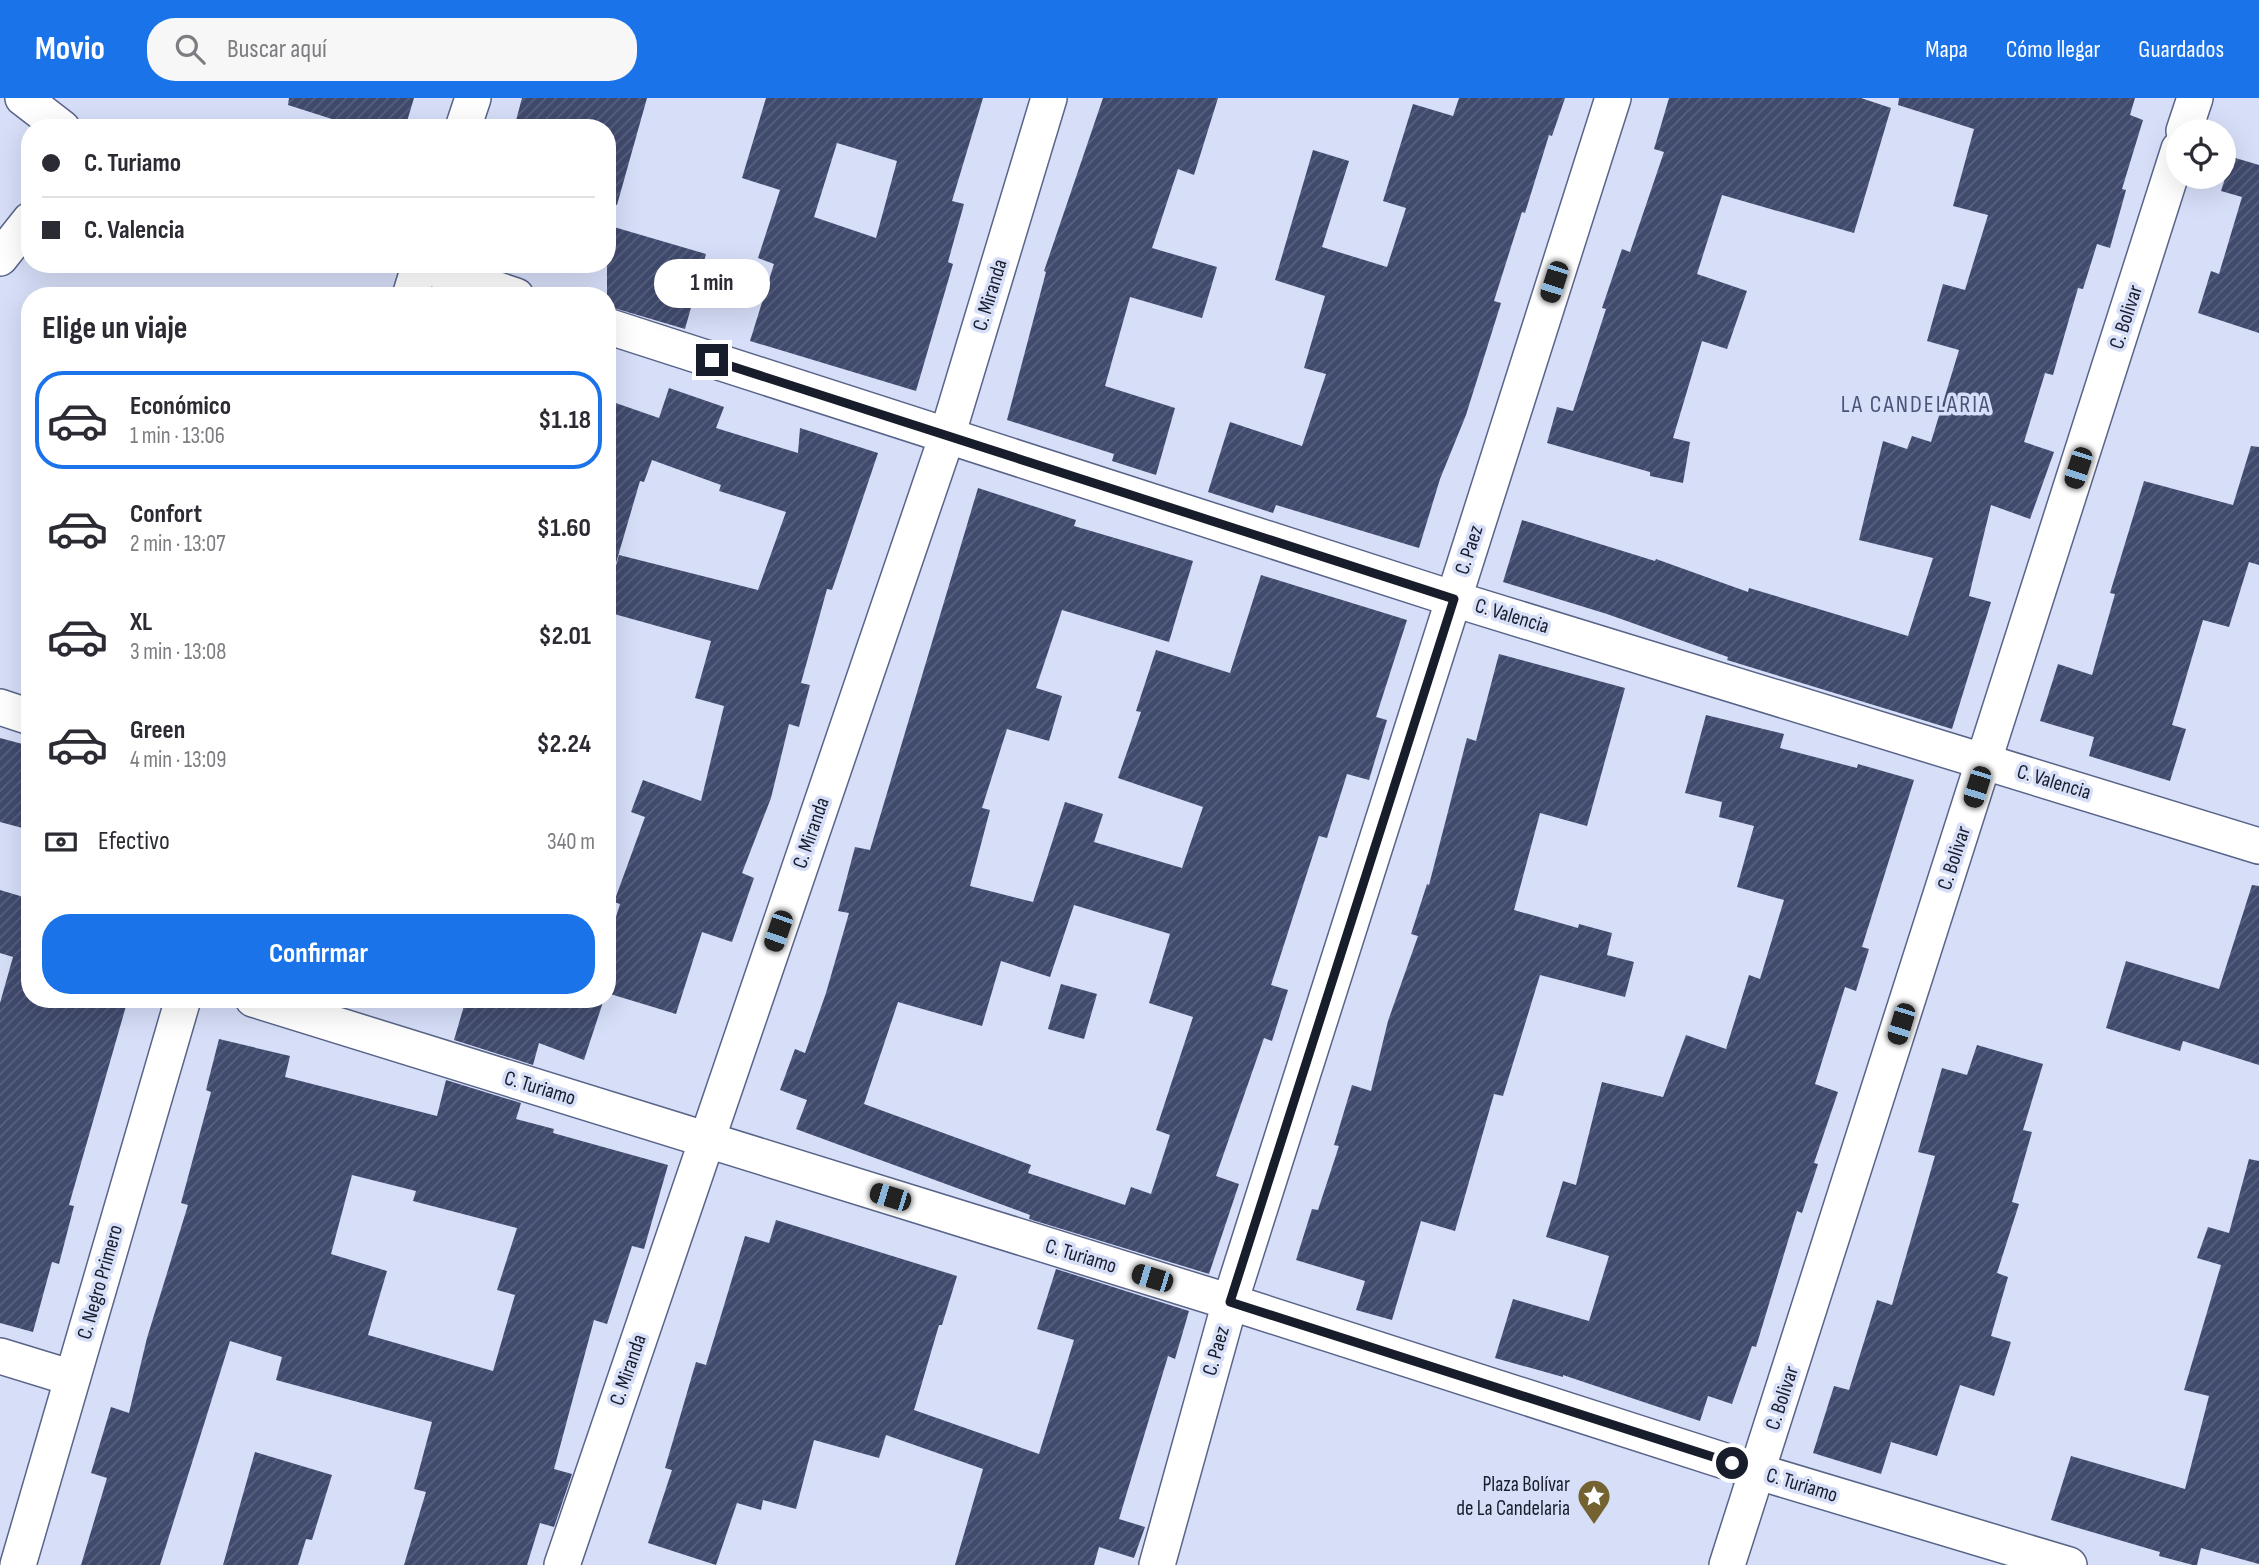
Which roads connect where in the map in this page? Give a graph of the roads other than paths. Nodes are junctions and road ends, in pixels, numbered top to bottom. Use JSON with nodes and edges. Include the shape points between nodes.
{"nodes":[{"id":1,"x":23,"y":98,"type":"edge"},
{"id":2,"x":473,"y":98,"type":"edge"},
{"id":3,"x":1049,"y":98,"type":"edge"},
{"id":4,"x":1613,"y":98,"type":"edge"},
{"id":5,"x":2195,"y":98,"type":"edge"},
{"id":6,"x":50,"y":119,"type":"edge"},
{"id":7,"x":466,"y":119,"type":"edge"},
{"id":8,"x":2189,"y":119,"type":"edge"},
{"id":9,"x":2166,"y":189,"type":"edge"},
{"id":10,"x":21,"y":231,"type":"edge"},
{"id":11,"x":0,"y":258,"type":"edge"},
{"id":12,"x":447,"y":273,"type":"edge"},
{"id":13,"x":489,"y":287,"type":"edge"},
{"id":14,"x":616,"y":329,"type":"edge"},
{"id":15,"x":947,"y":436,"type":"junction"},
{"id":16,"x":1454,"y":599,"type":"junction"},
{"id":17,"x":0,"y":707,"type":"edge"},
{"id":18,"x":21,"y":714,"type":"edge"},
{"id":19,"x":1985,"y":761,"type":"junction"},
{"id":20,"x":2259,"y":846,"type":"edge"},
{"id":21,"x":180,"y":1008,"type":"edge"},
{"id":22,"x":282,"y":1008,"type":"edge"},
{"id":23,"x":706,"y":1140,"type":"junction"},
{"id":24,"x":1230,"y":1302,"type":"junction"},
{"id":25,"x":0,"y":1356,"type":"edge"},
{"id":26,"x":72,"y":1378,"type":"junction"},
{"id":27,"x":1759,"y":1472,"type":"junction"},
{"id":28,"x":18,"y":1565,"type":"edge"},
{"id":29,"x":562,"y":1565,"type":"edge"},
{"id":30,"x":1157,"y":1565,"type":"edge"},
{"id":31,"x":1727,"y":1565,"type":"edge"},
{"id":32,"x":2069,"y":1565,"type":"edge"}],
"edges":[{"from":1,"to":6,"type":"street"},
{"from":2,"to":7,"type":"street"},
{"from":3,"to":15,"type":"street","name":"C. Miranda"},
{"from":4,"to":16,"type":"street","name":"C. Paez"},
{"from":5,"to":8,"type":"street"},
{"from":9,"to":19,"type":"street","name":"C. Bolivar"},
{"from":10,"to":11,"type":"street"},
{"from":12,"to":13,"type":"street"},
{"from":14,"to":15,"type":"street","name":"C. Valencia"},
{"from":15,"to":16,"type":"street","name":"C. Valencia"},
{"from":15,"to":23,"type":"street","name":"C. Miranda"},
{"from":16,"to":19,"type":"street","name":"C. Valencia"},
{"from":16,"to":24,"type":"street","name":"C. Paez"},
{"from":17,"to":18,"type":"street"},
{"from":19,"to":20,"type":"street","name":"C. Valencia"},
{"from":19,"to":27,"type":"street","name":"C. Bolivar"},
{"from":21,"to":26,"type":"street","name":"C. Negro Primero"},
{"from":22,"to":23,"type":"street","name":"C. Turiamo"},
{"from":23,"to":24,"type":"street","name":"C. Turiamo"},
{"from":23,"to":29,"type":"street","name":"C. Miranda"},
{"from":24,"to":27,"type":"street","name":"C. Turiamo"},
{"from":24,"to":30,"type":"street","name":"C. Paez"},
{"from":25,"to":26,"type":"street"},
{"from":26,"to":28,"type":"street","name":"C. Negro Primero"},
{"from":27,"to":31,"type":"street","name":"C. Bolivar"},
{"from":27,"to":32,"type":"street","name":"C. Turiamo"}]}
